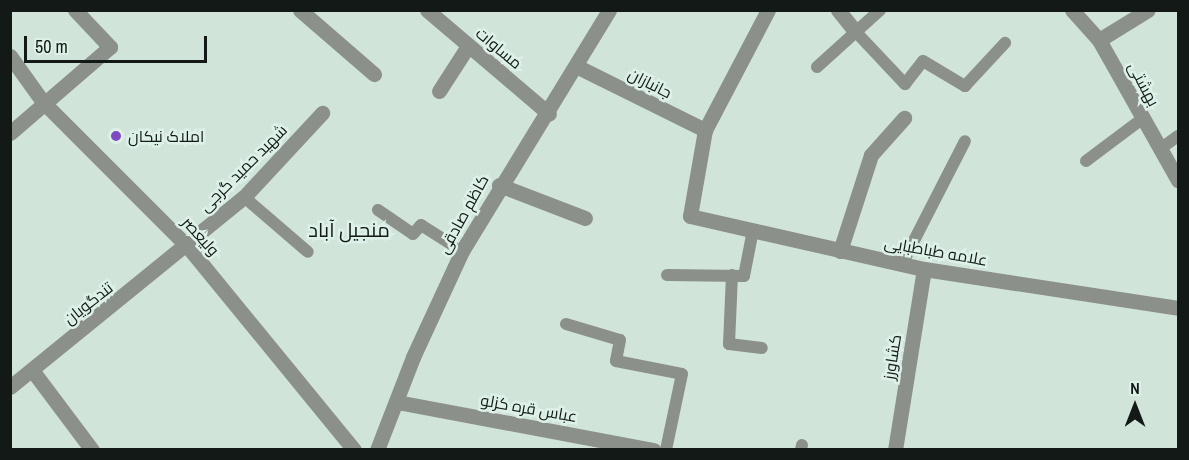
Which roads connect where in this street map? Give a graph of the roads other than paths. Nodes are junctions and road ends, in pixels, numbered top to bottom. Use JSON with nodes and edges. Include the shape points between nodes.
{"nodes":[{"id":1,"x":75,"y":10,"type":"edge"},
{"id":2,"x":300,"y":10,"type":"edge"},
{"id":3,"x":426,"y":10,"type":"edge"},
{"id":4,"x":609,"y":10,"type":"edge"},
{"id":5,"x":768,"y":10,"type":"edge"},
{"id":6,"x":838,"y":10,"type":"edge"},
{"id":7,"x":880,"y":10,"type":"edge"},
{"id":8,"x":1072,"y":10,"type":"edge"},
{"id":9,"x":1148,"y":10,"type":"edge"},
{"id":10,"x":855,"y":31,"type":"junction"},
{"id":11,"x":1100,"y":40,"type":"junction"},
{"id":12,"x":1005,"y":43,"type":"dead end"},
{"id":13,"x":468,"y":46,"type":"junction"},
{"id":14,"x":10,"y":56,"type":"edge"},
{"id":15,"x":578,"y":67,"type":"junction"},
{"id":16,"x":816,"y":67,"type":"dead end"},
{"id":17,"x":374,"y":74,"type":"dead end"},
{"id":18,"x":439,"y":92,"type":"dead end"},
{"id":19,"x":43,"y":102,"type":"junction"},
{"id":20,"x":322,"y":113,"type":"dead end"},
{"id":21,"x":549,"y":114,"type":"junction"},
{"id":22,"x":904,"y":118,"type":"dead end"},
{"id":23,"x":1142,"y":119,"type":"junction"},
{"id":24,"x":705,"y":130,"type":"junction"},
{"id":25,"x":10,"y":133,"type":"edge"},
{"id":26,"x":1179,"y":136,"type":"edge"},
{"id":27,"x":965,"y":141,"type":"dead end"},
{"id":28,"x":1160,"y":149,"type":"junction"},
{"id":29,"x":1086,"y":161,"type":"dead end"},
{"id":30,"x":1179,"y":180,"type":"edge"},
{"id":31,"x":499,"y":185,"type":"junction"},
{"id":32,"x":244,"y":197,"type":"junction"},
{"id":33,"x":378,"y":210,"type":"dead end"},
{"id":34,"x":585,"y":218,"type":"dead end"},
{"id":35,"x":753,"y":230,"type":"junction"},
{"id":36,"x":188,"y":246,"type":"junction"},
{"id":37,"x":840,"y":250,"type":"junction"},
{"id":38,"x":462,"y":251,"type":"junction"},
{"id":39,"x":308,"y":252,"type":"dead end"},
{"id":40,"x":902,"y":264,"type":"junction"},
{"id":41,"x":924,"y":269,"type":"junction"},
{"id":42,"x":667,"y":274,"type":"dead end"},
{"id":43,"x":732,"y":275,"type":"junction"},
{"id":44,"x":1179,"y":308,"type":"edge"},
{"id":45,"x":566,"y":324,"type":"dead end"},
{"id":46,"x":762,"y":348,"type":"dead end"},
{"id":47,"x":32,"y":370,"type":"junction"},
{"id":48,"x":10,"y":387,"type":"edge"},
{"id":49,"x":397,"y":402,"type":"junction"},
{"id":50,"x":630,"y":447,"type":"edge"},
{"id":51,"x":92,"y":450,"type":"edge"},
{"id":52,"x":354,"y":450,"type":"edge"},
{"id":53,"x":377,"y":450,"type":"edge"},
{"id":54,"x":654,"y":450,"type":"edge"},
{"id":55,"x":666,"y":450,"type":"edge"},
{"id":56,"x":895,"y":450,"type":"edge"}],
"edges":[{"from":1,"to":19,"type":"street","via":[[110,47]]},
{"from":2,"to":17,"type":"street"},
{"from":3,"to":13,"type":"street","name":"مساوات"},
{"from":4,"to":15,"type":"street","name":"کاظم صادقی"},
{"from":5,"to":24,"type":"street"},
{"from":6,"to":10,"type":"street"},
{"from":7,"to":10,"type":"lane"},
{"from":8,"to":11,"type":"street","name":"بهشتی"},
{"from":9,"to":11,"type":"street"},
{"from":10,"to":12,"type":"lane","via":[[905,84],[923,61],[965,86]]},
{"from":10,"to":16,"type":"lane"},
{"from":11,"to":23,"type":"street","name":"بهشتی"},
{"from":13,"to":18,"type":"street"},
{"from":13,"to":21,"type":"street","name":"مساوات"},
{"from":14,"to":19,"type":"street","name":"ولیعصر"},
{"from":15,"to":21,"type":"street","name":"کاظم صادقی"},
{"from":15,"to":24,"type":"street","name":"جانبازان"},
{"from":19,"to":25,"type":"street"},
{"from":19,"to":36,"type":"street","name":"ولیعصر"},
{"from":20,"to":32,"type":"street","name":"شهید حمید گرجی"},
{"from":21,"to":31,"type":"street","name":"کاظم صادقی"},
{"from":22,"to":37,"type":"street","via":[[871,155]]},
{"from":23,"to":28,"type":"street","name":"بهشتی"},
{"from":23,"to":29,"type":"lane"},
{"from":24,"to":35,"type":"street","name":"علامه طباطبایی","via":[[690,216]]},
{"from":26,"to":28,"type":"lane"},
{"from":27,"to":40,"type":"lane"},
{"from":28,"to":30,"type":"street","name":"بهشتی"},
{"from":31,"to":34,"type":"street"},
{"from":31,"to":38,"type":"street","name":"کاظم صادقی"},
{"from":32,"to":36,"type":"street","name":"شهید حمید گرجی"},
{"from":32,"to":39,"type":"lane"},
{"from":33,"to":38,"type":"lane","via":[[413,234],[421,225]]},
{"from":35,"to":37,"type":"street","name":"علامه طباطبایی"},
{"from":35,"to":43,"type":"lane","via":[[744,276]]},
{"from":36,"to":47,"type":"street","name":"تندگویان"},
{"from":36,"to":52,"type":"street","name":"ولیعصر"},
{"from":37,"to":40,"type":"street","name":"علامه طباطبایی"},
{"from":38,"to":49,"type":"street","name":"کاظم صادقی","via":[[413,357]]},
{"from":40,"to":41,"type":"street","name":"علامه طباطبایی"},
{"from":41,"to":44,"type":"street","name":"علامه طباطبایی"},
{"from":41,"to":56,"type":"street","name":"کشاورز"},
{"from":42,"to":43,"type":"lane"},
{"from":43,"to":46,"type":"lane","via":[[729,344]]},
{"from":45,"to":55,"type":"lane","via":[[620,340],[616,361],[681,374]]},
{"from":47,"to":48,"type":"street","name":"تندگویان"},
{"from":47,"to":51,"type":"street"},
{"from":49,"to":50,"type":"street","name":"عباس قره کزلو"},
{"from":49,"to":53,"type":"street","name":"کاظم صادقی"},
{"from":50,"to":54,"type":"street","name":"عباس قره کزلو"}]}
